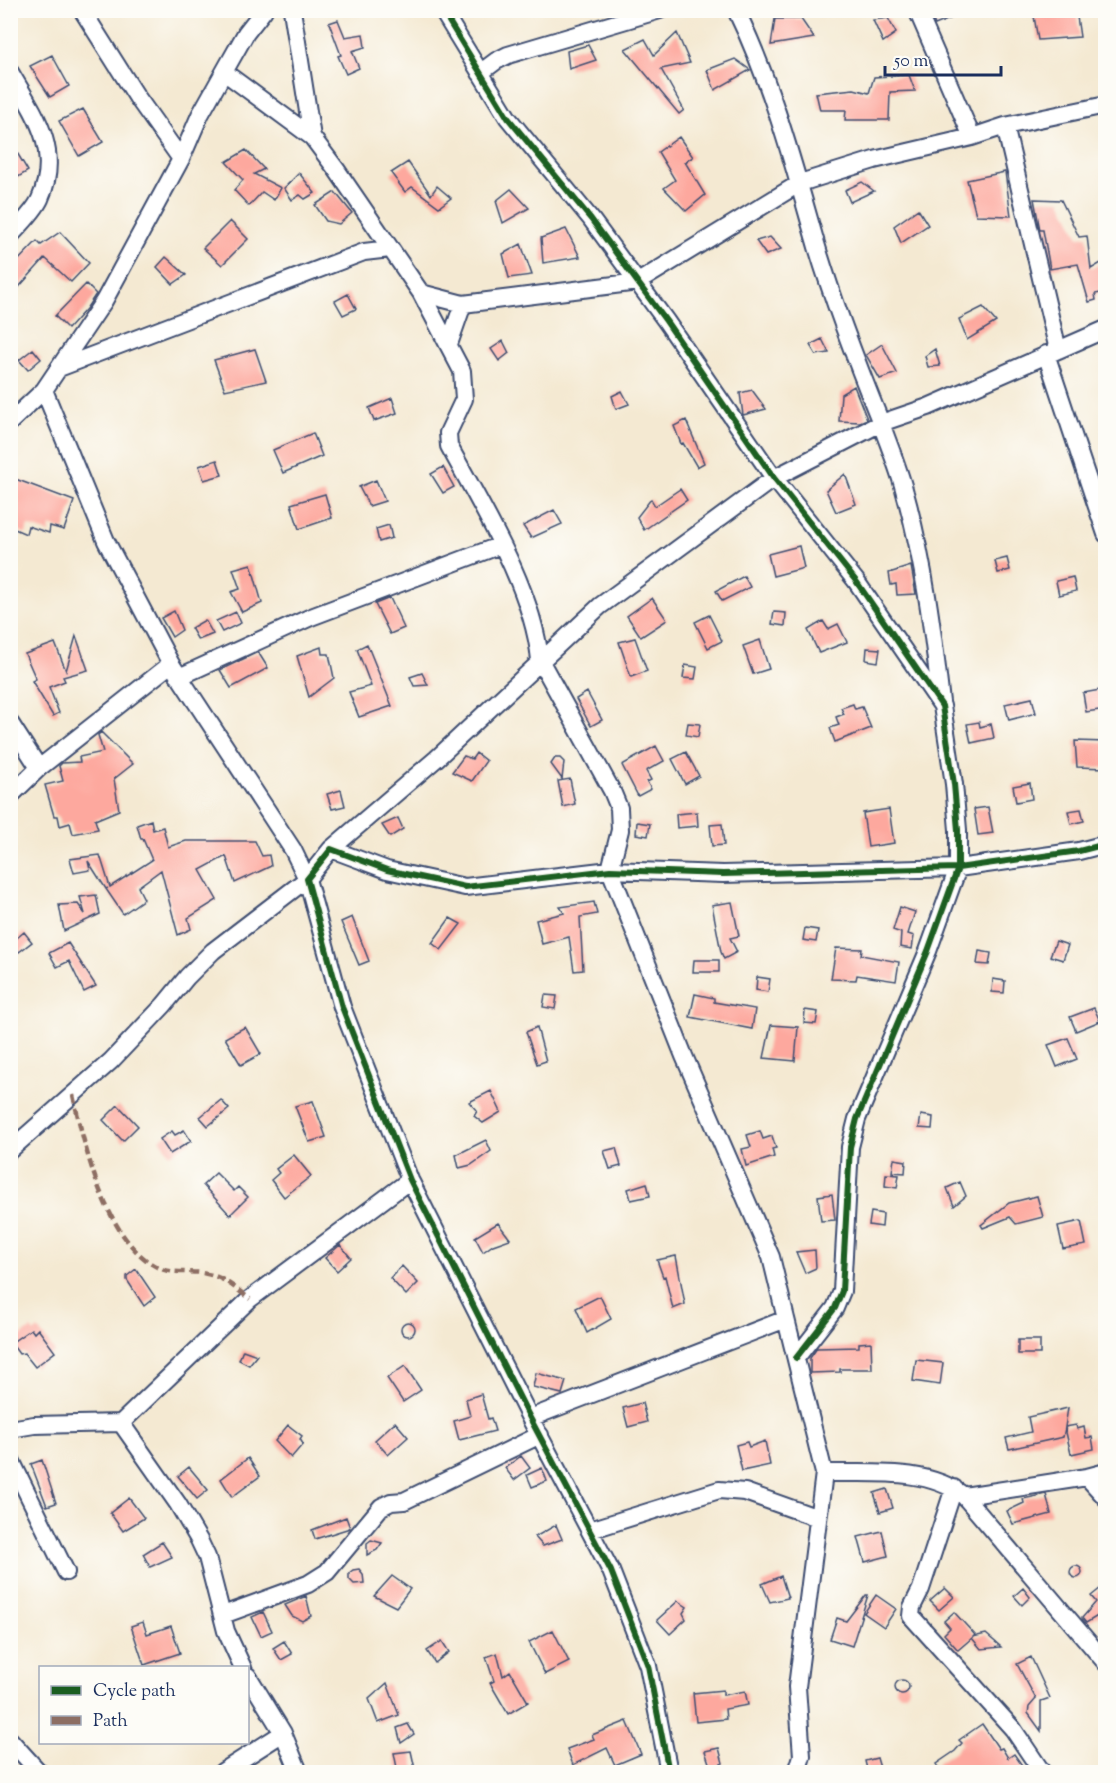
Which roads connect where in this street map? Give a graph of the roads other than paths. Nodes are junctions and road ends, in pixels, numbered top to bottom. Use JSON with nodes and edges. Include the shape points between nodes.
{"nodes":[{"id":1,"x":82,"y":10,"type":"edge"},
{"id":2,"x":264,"y":10,"type":"edge"},
{"id":3,"x":292,"y":10,"type":"edge"},
{"id":4,"x":442,"y":10,"type":"edge"},
{"id":5,"x":660,"y":10,"type":"edge"},
{"id":6,"x":736,"y":10,"type":"edge"},
{"id":7,"x":917,"y":10,"type":"edge"},
{"id":8,"x":10,"y":72,"type":"edge"},
{"id":9,"x":224,"y":72,"type":"junction"},
{"id":10,"x":480,"y":73,"type":"junction"},
{"id":11,"x":1106,"y":105,"type":"edge"},
{"id":12,"x":1005,"y":126,"type":"junction"},
{"id":13,"x":312,"y":136,"type":"junction"},
{"id":14,"x":972,"y":137,"type":"junction"},
{"id":15,"x":181,"y":159,"type":"junction"},
{"id":16,"x":800,"y":183,"type":"junction"},
{"id":17,"x":10,"y":236,"type":"edge"},
{"id":18,"x":390,"y":249,"type":"junction"},
{"id":19,"x":638,"y":282,"type":"junction"},
{"id":20,"x":421,"y":293,"type":"junction"},
{"id":21,"x":463,"y":303,"type":"junction"},
{"id":22,"x":1106,"y":329,"type":"edge"},
{"id":23,"x":449,"y":344,"type":"junction"},
{"id":24,"x":1052,"y":352,"type":"junction"},
{"id":25,"x":59,"y":368,"type":"junction"},
{"id":26,"x":44,"y":390,"type":"junction"},
{"id":27,"x":10,"y":422,"type":"edge"},
{"id":28,"x":881,"y":423,"type":"junction"},
{"id":29,"x":774,"y":478,"type":"junction"},
{"id":30,"x":1106,"y":534,"type":"edge"},
{"id":31,"x":501,"y":545,"type":"junction"},
{"id":32,"x":540,"y":660,"type":"junction"},
{"id":33,"x":175,"y":670,"type":"junction"},
{"id":34,"x":942,"y":706,"type":"junction"},
{"id":35,"x":10,"y":723,"type":"edge"},
{"id":36,"x":39,"y":768,"type":"junction"},
{"id":37,"x":10,"y":796,"type":"edge"},
{"id":38,"x":1106,"y":844,"type":"edge"},
{"id":39,"x":331,"y":849,"type":"junction"},
{"id":40,"x":958,"y":868,"type":"junction"},
{"id":41,"x":610,"y":870,"type":"junction"},
{"id":42,"x":307,"y":879,"type":"junction"},
{"id":43,"x":10,"y":1150,"type":"edge"},
{"id":44,"x":410,"y":1180,"type":"junction"},
{"id":45,"x":786,"y":1319,"type":"junction"},
{"id":46,"x":796,"y":1359,"type":"junction"},
{"id":47,"x":530,"y":1418,"type":"junction"},
{"id":48,"x":121,"y":1423,"type":"junction"},
{"id":49,"x":10,"y":1429,"type":"edge"},
{"id":50,"x":540,"y":1435,"type":"junction"},
{"id":51,"x":10,"y":1458,"type":"edge"},
{"id":52,"x":1106,"y":1472,"type":"edge"},
{"id":53,"x":824,"y":1473,"type":"junction"},
{"id":54,"x":1087,"y":1477,"type":"junction"},
{"id":55,"x":959,"y":1492,"type":"junction"},
{"id":56,"x":1106,"y":1498,"type":"edge"},
{"id":57,"x":818,"y":1518,"type":"junction"},
{"id":58,"x":590,"y":1530,"type":"junction"},
{"id":59,"x":66,"y":1572,"type":"dead end"},
{"id":60,"x":223,"y":1615,"type":"junction"},
{"id":61,"x":1106,"y":1663,"type":"edge"},
{"id":62,"x":242,"y":1666,"type":"edge"},
{"id":63,"x":249,"y":1678,"type":"edge"},
{"id":64,"x":283,"y":1733,"type":"junction"},
{"id":65,"x":10,"y":1740,"type":"edge"},
{"id":66,"x":39,"y":1773,"type":"edge"},
{"id":67,"x":222,"y":1773,"type":"edge"},
{"id":68,"x":299,"y":1773,"type":"edge"},
{"id":69,"x":669,"y":1773,"type":"edge"},
{"id":70,"x":797,"y":1773,"type":"edge"},
{"id":71,"x":1042,"y":1773,"type":"edge"}],
"edges":[{"from":1,"to":15,"type":"street"},
{"from":2,"to":9,"type":"street"},
{"from":3,"to":13,"type":"street"},
{"from":4,"to":10,"type":"street"},
{"from":5,"to":10,"type":"street","via":[[508,55]]},
{"from":6,"to":16,"type":"street","via":[[752,43]]},
{"from":7,"to":14,"type":"street"},
{"from":8,"to":17,"type":"street","via":[[40,124],[48,152],[39,200]]},
{"from":9,"to":13,"type":"street"},
{"from":9,"to":15,"type":"street"},
{"from":10,"to":19,"type":"street","via":[[508,118]]},
{"from":11,"to":12,"type":"street"},
{"from":12,"to":14,"type":"street"},
{"from":12,"to":24,"type":"street"},
{"from":13,"to":18,"type":"street"},
{"from":14,"to":16,"type":"street","via":[[874,160]]},
{"from":15,"to":25,"type":"street","via":[[104,302]]},
{"from":16,"to":19,"type":"street"},
{"from":16,"to":28,"type":"street","via":[[818,248]]},
{"from":18,"to":20,"type":"street"},
{"from":18,"to":25,"type":"street","via":[[364,252]]},
{"from":19,"to":21,"type":"street"},
{"from":19,"to":29,"type":"street"},
{"from":20,"to":21,"type":"street"},
{"from":20,"to":23,"type":"street"},
{"from":21,"to":23,"type":"street"},
{"from":22,"to":24,"type":"street"},
{"from":23,"to":31,"type":"street","via":[[462,371],[464,399],[448,433],[449,446]]},
{"from":24,"to":28,"type":"street","via":[[928,407]]},
{"from":24,"to":30,"type":"street"},
{"from":25,"to":26,"type":"street"},
{"from":26,"to":27,"type":"street"},
{"from":26,"to":33,"type":"street","via":[[106,541]]},
{"from":28,"to":29,"type":"street"},
{"from":28,"to":34,"type":"street","via":[[915,532],[932,619]]},
{"from":29,"to":32,"type":"street","via":[[600,606]]},
{"from":29,"to":34,"type":"street","via":[[856,581]]},
{"from":31,"to":32,"type":"street","via":[[531,613]]},
{"from":31,"to":33,"type":"street"},
{"from":32,"to":39,"type":"street","via":[[436,759]]},
{"from":32,"to":41,"type":"street","via":[[619,808],[620,830]]},
{"from":33,"to":36,"type":"street"},
{"from":33,"to":42,"type":"street","via":[[293,850]]},
{"from":34,"to":40,"type":"street","via":[[954,784]]},
{"from":35,"to":36,"type":"street"},
{"from":36,"to":37,"type":"street"},
{"from":38,"to":40,"type":"street"},
{"from":39,"to":41,"type":"street","via":[[387,870],[465,887]]},
{"from":39,"to":42,"type":"street"},
{"from":40,"to":41,"type":"street","via":[[723,874]]},
{"from":40,"to":46,"type":"street","via":[[928,951],[857,1119],[850,1147],[842,1290],[835,1308]]},
{"from":41,"to":45,"type":"street","via":[[684,1056],[771,1257]]},
{"from":42,"to":43,"type":"street","via":[[213,951],[111,1061]]},
{"from":42,"to":44,"type":"street","via":[[342,1007]]},
{"from":44,"to":47,"type":"street"},
{"from":44,"to":48,"type":"street","via":[[250,1299]]},
{"from":45,"to":46,"type":"street"},
{"from":45,"to":47,"type":"street"},
{"from":46,"to":53,"type":"street"},
{"from":47,"to":50,"type":"street"},
{"from":48,"to":49,"type":"street"},
{"from":48,"to":60,"type":"street","via":[[199,1540]]},
{"from":50,"to":58,"type":"street"},
{"from":50,"to":60,"type":"street","via":[[404,1501],[381,1507],[327,1572],[308,1584]]},
{"from":51,"to":59,"type":"street"},
{"from":52,"to":54,"type":"street"},
{"from":53,"to":55,"type":"street","via":[[924,1477]]},
{"from":53,"to":57,"type":"street"},
{"from":54,"to":55,"type":"street"},
{"from":54,"to":56,"type":"street"},
{"from":55,"to":61,"type":"street"},
{"from":55,"to":71,"type":"street","via":[[911,1616],[1013,1729]]},
{"from":57,"to":58,"type":"street","via":[[745,1492],[719,1490]]},
{"from":57,"to":70,"type":"street","via":[[797,1687],[802,1756]]},
{"from":58,"to":69,"type":"street","via":[[611,1571],[648,1666]]},
{"from":60,"to":62,"type":"street"},
{"from":63,"to":64,"type":"street"},
{"from":64,"to":67,"type":"street"},
{"from":64,"to":68,"type":"street"},
{"from":65,"to":66,"type":"street"}]}
